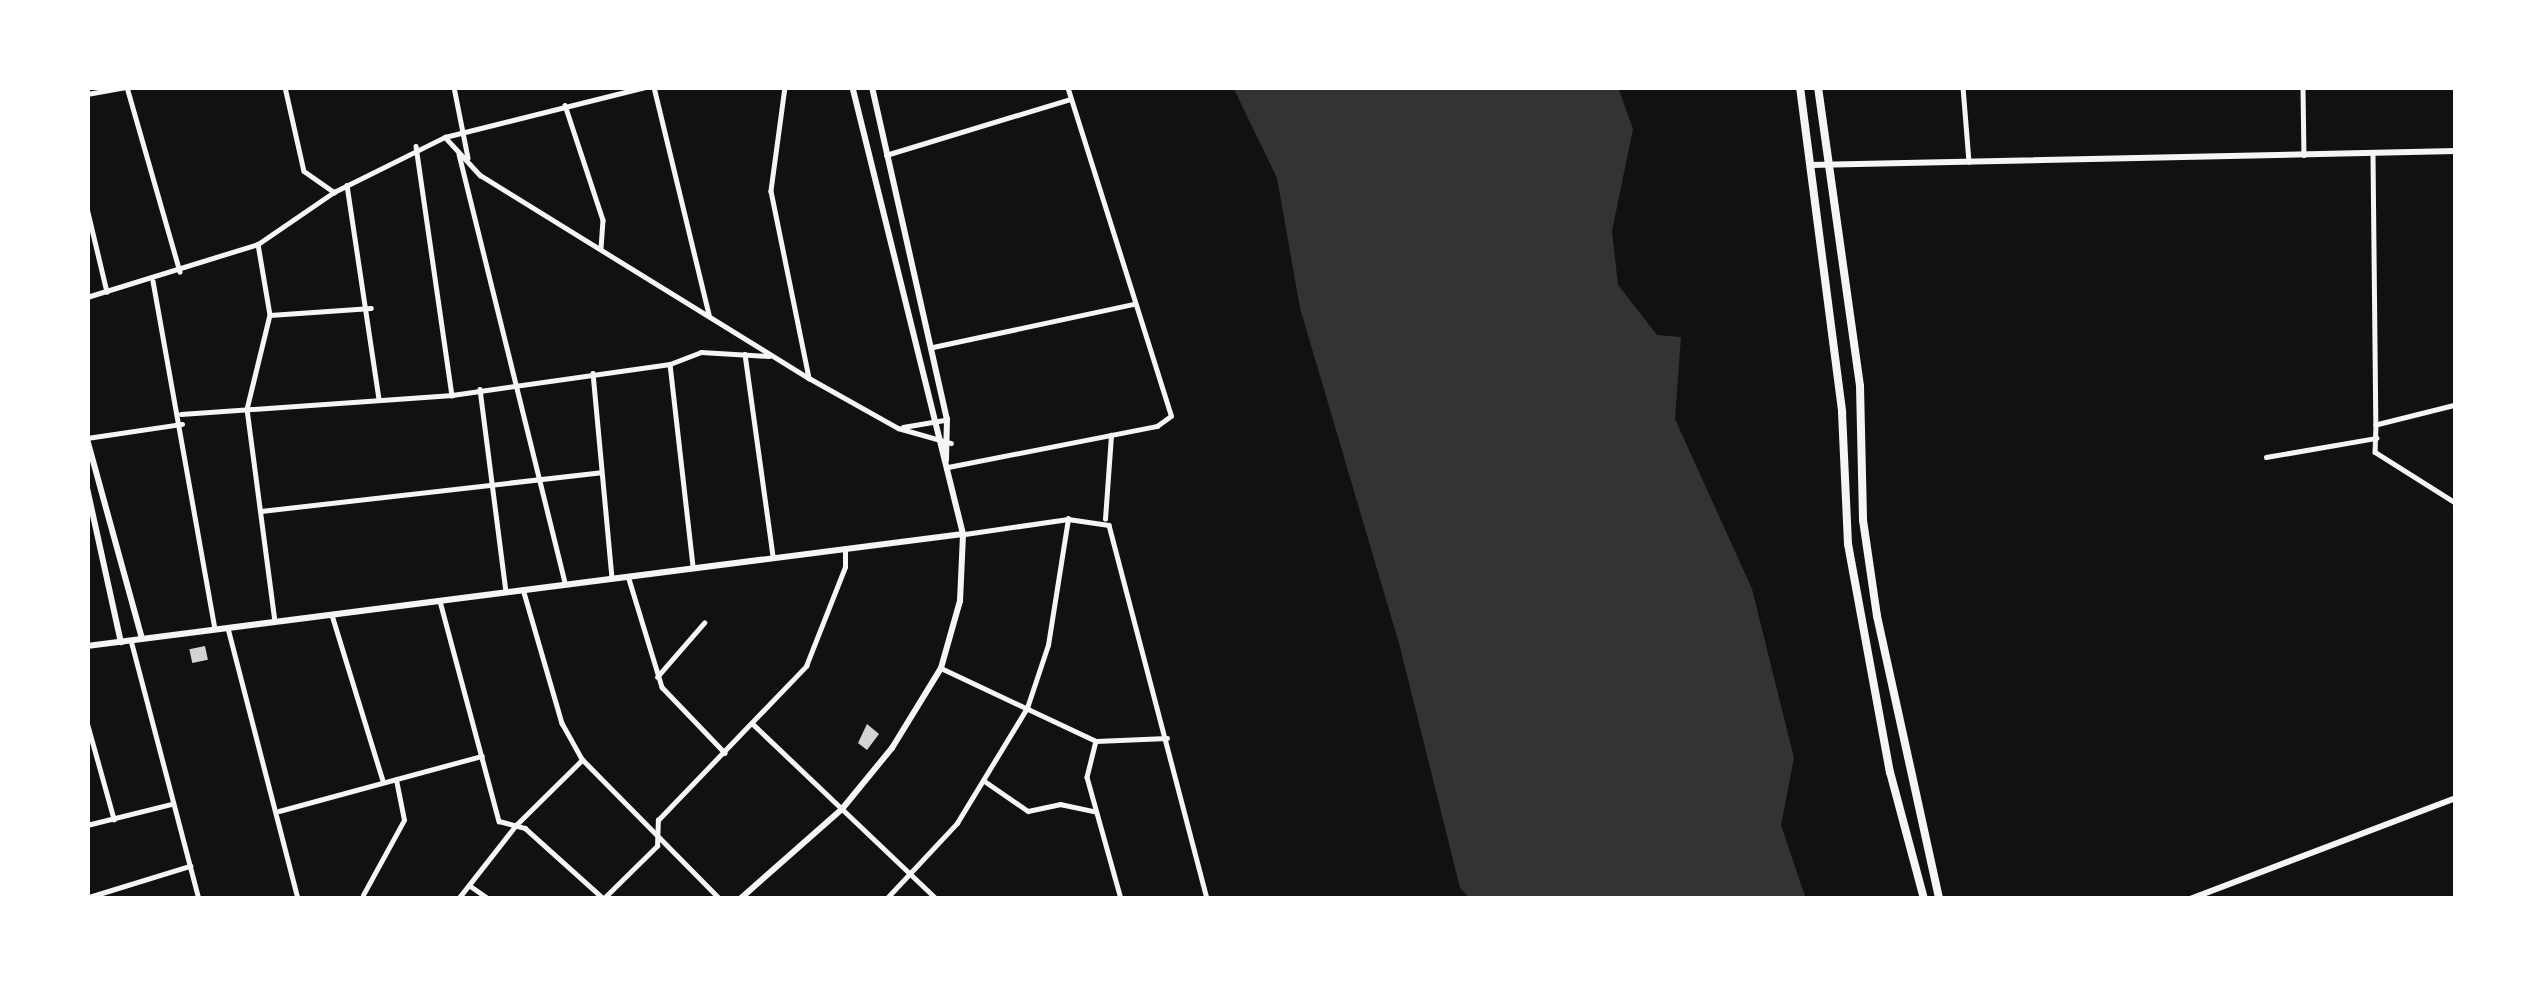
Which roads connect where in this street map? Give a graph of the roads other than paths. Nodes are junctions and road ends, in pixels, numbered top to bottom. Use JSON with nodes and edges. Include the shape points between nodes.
{"nodes":[{"id":1,"x":126,"y":87,"type":"edge"},
{"id":2,"x":285,"y":87,"type":"edge"},
{"id":3,"x":454,"y":87,"type":"edge"},
{"id":4,"x":645,"y":87,"type":"edge"},
{"id":5,"x":654,"y":87,"type":"edge"},
{"id":6,"x":785,"y":87,"type":"edge"},
{"id":7,"x":852,"y":87,"type":"edge"},
{"id":8,"x":872,"y":87,"type":"edge"},
{"id":9,"x":1067,"y":87,"type":"edge"},
{"id":10,"x":1800,"y":87,"type":"edge"},
{"id":11,"x":1818,"y":87,"type":"edge"},
{"id":12,"x":1964,"y":87,"type":"edge"},
{"id":13,"x":2303,"y":87,"type":"edge"},
{"id":14,"x":87,"y":94,"type":"edge"},
{"id":15,"x":1071,"y":98,"type":"junction"},
{"id":16,"x":565,"y":104,"type":"junction"},
{"id":17,"x":463,"y":127,"type":"junction"},
{"id":18,"x":446,"y":137,"type":"junction"},
{"id":19,"x":416,"y":146,"type":"junction"},
{"id":20,"x":458,"y":148,"type":"junction"},
{"id":21,"x":2456,"y":152,"type":"edge"},
{"id":22,"x":886,"y":154,"type":"junction"},
{"id":23,"x":2373,"y":154,"type":"junction"},
{"id":24,"x":2304,"y":155,"type":"junction"},
{"id":25,"x":1969,"y":162,"type":"junction"},
{"id":26,"x":469,"y":165,"type":"junction"},
{"id":27,"x":1810,"y":165,"type":"junction"},
{"id":28,"x":1829,"y":165,"type":"junction"},
{"id":29,"x":347,"y":185,"type":"junction"},
{"id":30,"x":334,"y":192,"type":"junction"},
{"id":31,"x":87,"y":208,"type":"edge"},
{"id":32,"x":258,"y":244,"type":"junction"},
{"id":33,"x":601,"y":248,"type":"junction"},
{"id":34,"x":181,"y":273,"type":"junction"},
{"id":35,"x":153,"y":281,"type":"junction"},
{"id":36,"x":107,"y":292,"type":"junction"},
{"id":37,"x":87,"y":297,"type":"edge"},
{"id":38,"x":1133,"y":304,"type":"junction"},
{"id":39,"x":371,"y":308,"type":"junction"},
{"id":40,"x":270,"y":315,"type":"junction"},
{"id":41,"x":710,"y":318,"type":"junction"},
{"id":42,"x":929,"y":348,"type":"junction"},
{"id":43,"x":745,"y":354,"type":"junction"},
{"id":44,"x":774,"y":356,"type":"junction"},
{"id":45,"x":670,"y":364,"type":"junction"},
{"id":46,"x":593,"y":373,"type":"junction"},
{"id":47,"x":808,"y":378,"type":"junction"},
{"id":48,"x":519,"y":381,"type":"junction"},
{"id":49,"x":480,"y":389,"type":"junction"},
{"id":50,"x":452,"y":395,"type":"junction"},
{"id":51,"x":380,"y":399,"type":"junction"},
{"id":52,"x":2456,"y":405,"type":"edge"},
{"id":53,"x":247,"y":409,"type":"junction"},
{"id":54,"x":181,"y":414,"type":"junction"},
{"id":55,"x":947,"y":419,"type":"junction"},
{"id":56,"x":933,"y":423,"type":"junction"},
{"id":57,"x":182,"y":424,"type":"junction"},
{"id":58,"x":2376,"y":425,"type":"junction"},
{"id":59,"x":898,"y":428,"type":"junction"},
{"id":60,"x":1111,"y":435,"type":"junction"},
{"id":61,"x":87,"y":438,"type":"edge"},
{"id":62,"x":2376,"y":438,"type":"junction"},
{"id":63,"x":951,"y":443,"type":"junction"},
{"id":64,"x":938,"y":444,"type":"junction"},
{"id":65,"x":2266,"y":457,"type":"dead end"},
{"id":66,"x":947,"y":464,"type":"junction"},
{"id":67,"x":601,"y":472,"type":"junction"},
{"id":68,"x":544,"y":478,"type":"junction"},
{"id":69,"x":494,"y":484,"type":"junction"},
{"id":70,"x":87,"y":488,"type":"edge"},
{"id":71,"x":2456,"y":503,"type":"edge"},
{"id":72,"x":261,"y":511,"type":"junction"},
{"id":73,"x":1068,"y":519,"type":"junction"},
{"id":74,"x":1105,"y":521,"type":"junction"},
{"id":75,"x":963,"y":534,"type":"junction"},
{"id":76,"x":845,"y":549,"type":"junction"},
{"id":77,"x":773,"y":559,"type":"junction"},
{"id":78,"x":693,"y":568,"type":"junction"},
{"id":79,"x":628,"y":574,"type":"junction"},
{"id":80,"x":612,"y":576,"type":"junction"},
{"id":81,"x":565,"y":582,"type":"junction"},
{"id":82,"x":523,"y":589,"type":"junction"},
{"id":83,"x":506,"y":591,"type":"junction"},
{"id":84,"x":440,"y":599,"type":"junction"},
{"id":85,"x":332,"y":614,"type":"junction"},
{"id":86,"x":275,"y":621,"type":"junction"},
{"id":87,"x":704,"y":623,"type":"dead end"},
{"id":88,"x":228,"y":628,"type":"junction"},
{"id":89,"x":215,"y":629,"type":"junction"},
{"id":90,"x":142,"y":639,"type":"junction"},
{"id":91,"x":131,"y":640,"type":"junction"},
{"id":92,"x":121,"y":642,"type":"junction"},
{"id":93,"x":87,"y":646,"type":"edge"},
{"id":94,"x":941,"y":668,"type":"junction"},
{"id":95,"x":657,"y":677,"type":"junction"},
{"id":96,"x":1027,"y":707,"type":"junction"},
{"id":97,"x":87,"y":722,"type":"edge"},
{"id":98,"x":754,"y":725,"type":"junction"},
{"id":99,"x":1168,"y":737,"type":"junction"},
{"id":100,"x":1096,"y":741,"type":"junction"},
{"id":101,"x":725,"y":752,"type":"junction"},
{"id":102,"x":482,"y":756,"type":"junction"},
{"id":103,"x":96,"y":757,"type":"junction"},
{"id":104,"x":87,"y":760,"type":"edge"},
{"id":105,"x":582,"y":760,"type":"junction"},
{"id":106,"x":396,"y":778,"type":"junction"},
{"id":107,"x":383,"y":781,"type":"junction"},
{"id":108,"x":986,"y":782,"type":"junction"},
{"id":109,"x":2456,"y":798,"type":"edge"},
{"id":110,"x":171,"y":804,"type":"junction"},
{"id":111,"x":842,"y":809,"type":"junction"},
{"id":112,"x":276,"y":812,"type":"junction"},
{"id":113,"x":1096,"y":812,"type":"junction"},
{"id":114,"x":114,"y":819,"type":"junction"},
{"id":115,"x":87,"y":825,"type":"edge"},
{"id":116,"x":516,"y":825,"type":"junction"},
{"id":117,"x":657,"y":835,"type":"junction"},
{"id":118,"x":190,"y":866,"type":"junction"},
{"id":119,"x":911,"y":872,"type":"junction"},
{"id":120,"x":469,"y":885,"type":"junction"},
{"id":121,"x":125,"y":886,"type":"junction"},
{"id":122,"x":88,"y":896,"type":"edge"},
{"id":123,"x":366,"y":897,"type":"edge"},
{"id":124,"x":129,"y":899,"type":"edge"},
{"id":125,"x":199,"y":899,"type":"edge"},
{"id":126,"x":298,"y":899,"type":"edge"},
{"id":127,"x":318,"y":899,"type":"edge"},
{"id":128,"x":458,"y":899,"type":"edge"},
{"id":129,"x":489,"y":899,"type":"edge"},
{"id":130,"x":603,"y":899,"type":"edge"},
{"id":131,"x":720,"y":899,"type":"edge"},
{"id":132,"x":740,"y":899,"type":"edge"},
{"id":133,"x":886,"y":899,"type":"edge"},
{"id":134,"x":937,"y":899,"type":"edge"},
{"id":135,"x":1121,"y":899,"type":"edge"},
{"id":136,"x":1207,"y":899,"type":"edge"},
{"id":137,"x":1924,"y":899,"type":"edge"},
{"id":138,"x":1939,"y":899,"type":"edge"},
{"id":139,"x":2190,"y":899,"type":"edge"}],
"edges":[{"from":1,"to":14,"type":"street"},
{"from":1,"to":34,"type":"street"},
{"from":2,"to":30,"type":"street","via":[[304,171]]},
{"from":3,"to":17,"type":"street"},
{"from":4,"to":16,"type":"street"},
{"from":5,"to":41,"type":"street"},
{"from":6,"to":47,"type":"street","via":[[770,191]]},
{"from":7,"to":56,"type":"street"},
{"from":8,"to":22,"type":"street"},
{"from":9,"to":15,"type":"street"},
{"from":10,"to":27,"type":"main road"},
{"from":11,"to":28,"type":"main road"},
{"from":12,"to":25,"type":"street"},
{"from":13,"to":24,"type":"street"},
{"from":15,"to":22,"type":"street"},
{"from":15,"to":38,"type":"street"},
{"from":16,"to":17,"type":"street"},
{"from":16,"to":33,"type":"street","via":[[603,220]]},
{"from":17,"to":18,"type":"street"},
{"from":17,"to":26,"type":"street"},
{"from":18,"to":19,"type":"street"},
{"from":18,"to":20,"type":"street"},
{"from":19,"to":29,"type":"street"},
{"from":19,"to":50,"type":"street"},
{"from":20,"to":26,"type":"street"},
{"from":20,"to":48,"type":"street","via":[[498,328]]},
{"from":21,"to":23,"type":"street"},
{"from":22,"to":42,"type":"street"},
{"from":23,"to":24,"type":"street"},
{"from":23,"to":58,"type":"street"},
{"from":24,"to":25,"type":"street"},
{"from":25,"to":28,"type":"street"},
{"from":26,"to":33,"type":"street"},
{"from":27,"to":28,"type":"street"},
{"from":27,"to":137,"type":"main road","via":[[1841,396],[1850,556],[1890,772]]},
{"from":28,"to":138,"type":"main road","via":[[1860,386],[1867,548],[1905,767]]},
{"from":29,"to":30,"type":"street"},
{"from":29,"to":39,"type":"street"},
{"from":30,"to":32,"type":"street"},
{"from":31,"to":36,"type":"street"},
{"from":32,"to":34,"type":"street"},
{"from":32,"to":40,"type":"street"},
{"from":33,"to":41,"type":"street"},
{"from":34,"to":35,"type":"street"},
{"from":35,"to":36,"type":"street"},
{"from":35,"to":54,"type":"street"},
{"from":36,"to":37,"type":"street"},
{"from":38,"to":42,"type":"street"},
{"from":38,"to":60,"type":"street","via":[[1171,416]]},
{"from":39,"to":40,"type":"street"},
{"from":39,"to":51,"type":"street"},
{"from":40,"to":53,"type":"street"},
{"from":41,"to":44,"type":"street"},
{"from":42,"to":55,"type":"street"},
{"from":43,"to":44,"type":"street"},
{"from":43,"to":45,"type":"street","via":[[701,352]]},
{"from":43,"to":77,"type":"street"},
{"from":44,"to":47,"type":"street"},
{"from":45,"to":46,"type":"street"},
{"from":45,"to":78,"type":"street"},
{"from":46,"to":48,"type":"street"},
{"from":46,"to":67,"type":"street"},
{"from":47,"to":59,"type":"street"},
{"from":48,"to":49,"type":"street"},
{"from":48,"to":68,"type":"street"},
{"from":49,"to":50,"type":"street"},
{"from":49,"to":69,"type":"street"},
{"from":50,"to":51,"type":"street"},
{"from":51,"to":53,"type":"street"},
{"from":52,"to":58,"type":"street"},
{"from":53,"to":54,"type":"street"},
{"from":53,"to":72,"type":"street"},
{"from":54,"to":57,"type":"street"},
{"from":55,"to":56,"type":"street"},
{"from":55,"to":63,"type":"street"},
{"from":56,"to":59,"type":"street"},
{"from":56,"to":64,"type":"street"},
{"from":57,"to":61,"type":"street"},
{"from":57,"to":89,"type":"street"},
{"from":58,"to":62,"type":"street"},
{"from":59,"to":64,"type":"street"},
{"from":60,"to":66,"type":"street"},
{"from":60,"to":74,"type":"street"},
{"from":61,"to":90,"type":"street"},
{"from":62,"to":65,"type":"street"},
{"from":62,"to":71,"type":"street","via":[[2380,458]]},
{"from":63,"to":64,"type":"street"},
{"from":63,"to":66,"type":"street"},
{"from":64,"to":66,"type":"street"},
{"from":66,"to":75,"type":"street"},
{"from":67,"to":68,"type":"street"},
{"from":67,"to":80,"type":"street"},
{"from":68,"to":69,"type":"street"},
{"from":68,"to":81,"type":"street"},
{"from":69,"to":72,"type":"street"},
{"from":69,"to":83,"type":"street"},
{"from":70,"to":92,"type":"street"},
{"from":72,"to":86,"type":"street"},
{"from":73,"to":74,"type":"street"},
{"from":73,"to":75,"type":"street"},
{"from":73,"to":96,"type":"street","via":[[1048,645]]},
{"from":74,"to":99,"type":"street","via":[[1120,548]]},
{"from":75,"to":76,"type":"street"},
{"from":75,"to":94,"type":"street","via":[[960,601]]},
{"from":76,"to":77,"type":"street"},
{"from":76,"to":98,"type":"street","via":[[818,644]]},
{"from":77,"to":78,"type":"street"},
{"from":78,"to":79,"type":"street"},
{"from":79,"to":80,"type":"street"},
{"from":79,"to":95,"type":"street"},
{"from":80,"to":81,"type":"street"},
{"from":81,"to":82,"type":"street"},
{"from":82,"to":83,"type":"street"},
{"from":82,"to":105,"type":"street","via":[[562,723]]},
{"from":83,"to":84,"type":"street"},
{"from":84,"to":85,"type":"street"},
{"from":84,"to":102,"type":"street"},
{"from":85,"to":86,"type":"street"},
{"from":85,"to":107,"type":"street"},
{"from":86,"to":88,"type":"street"},
{"from":87,"to":95,"type":"street"},
{"from":88,"to":89,"type":"street"},
{"from":88,"to":112,"type":"street"},
{"from":89,"to":90,"type":"street"},
{"from":90,"to":91,"type":"street"},
{"from":91,"to":92,"type":"street"},
{"from":91,"to":110,"type":"street"},
{"from":92,"to":93,"type":"street"},
{"from":94,"to":96,"type":"street"},
{"from":94,"to":111,"type":"street"},
{"from":95,"to":101,"type":"street"},
{"from":96,"to":100,"type":"street"},
{"from":96,"to":108,"type":"street"},
{"from":97,"to":103,"type":"street"},
{"from":98,"to":101,"type":"street"},
{"from":98,"to":111,"type":"street"},
{"from":99,"to":100,"type":"street"},
{"from":99,"to":136,"type":"street"},
{"from":100,"to":113,"type":"street","via":[[1088,777]]},
{"from":101,"to":117,"type":"street","via":[[658,820]]},
{"from":102,"to":106,"type":"street"},
{"from":102,"to":116,"type":"street","via":[[500,821]]},
{"from":103,"to":104,"type":"street"},
{"from":103,"to":114,"type":"street"},
{"from":105,"to":116,"type":"street"},
{"from":105,"to":117,"type":"street"},
{"from":106,"to":107,"type":"street"},
{"from":106,"to":123,"type":"street","via":[[404,820]]},
{"from":107,"to":112,"type":"street"},
{"from":108,"to":113,"type":"street","via":[[1028,811],[1060,804]]},
{"from":108,"to":119,"type":"street"},
{"from":109,"to":139,"type":"street"},
{"from":110,"to":114,"type":"street"},
{"from":110,"to":118,"type":"street"},
{"from":111,"to":119,"type":"street"},
{"from":111,"to":132,"type":"street"},
{"from":112,"to":126,"type":"street"},
{"from":113,"to":135,"type":"street"},
{"from":114,"to":115,"type":"street"},
{"from":116,"to":120,"type":"street"},
{"from":116,"to":130,"type":"street"},
{"from":117,"to":130,"type":"street","via":[[657,846]]},
{"from":117,"to":131,"type":"street"},
{"from":118,"to":121,"type":"street"},
{"from":118,"to":125,"type":"street"},
{"from":119,"to":133,"type":"street"},
{"from":119,"to":134,"type":"street"},
{"from":120,"to":128,"type":"street"},
{"from":120,"to":129,"type":"street"},
{"from":121,"to":122,"type":"street"},
{"from":121,"to":124,"type":"street"},
{"from":123,"to":127,"type":"street"}]}
